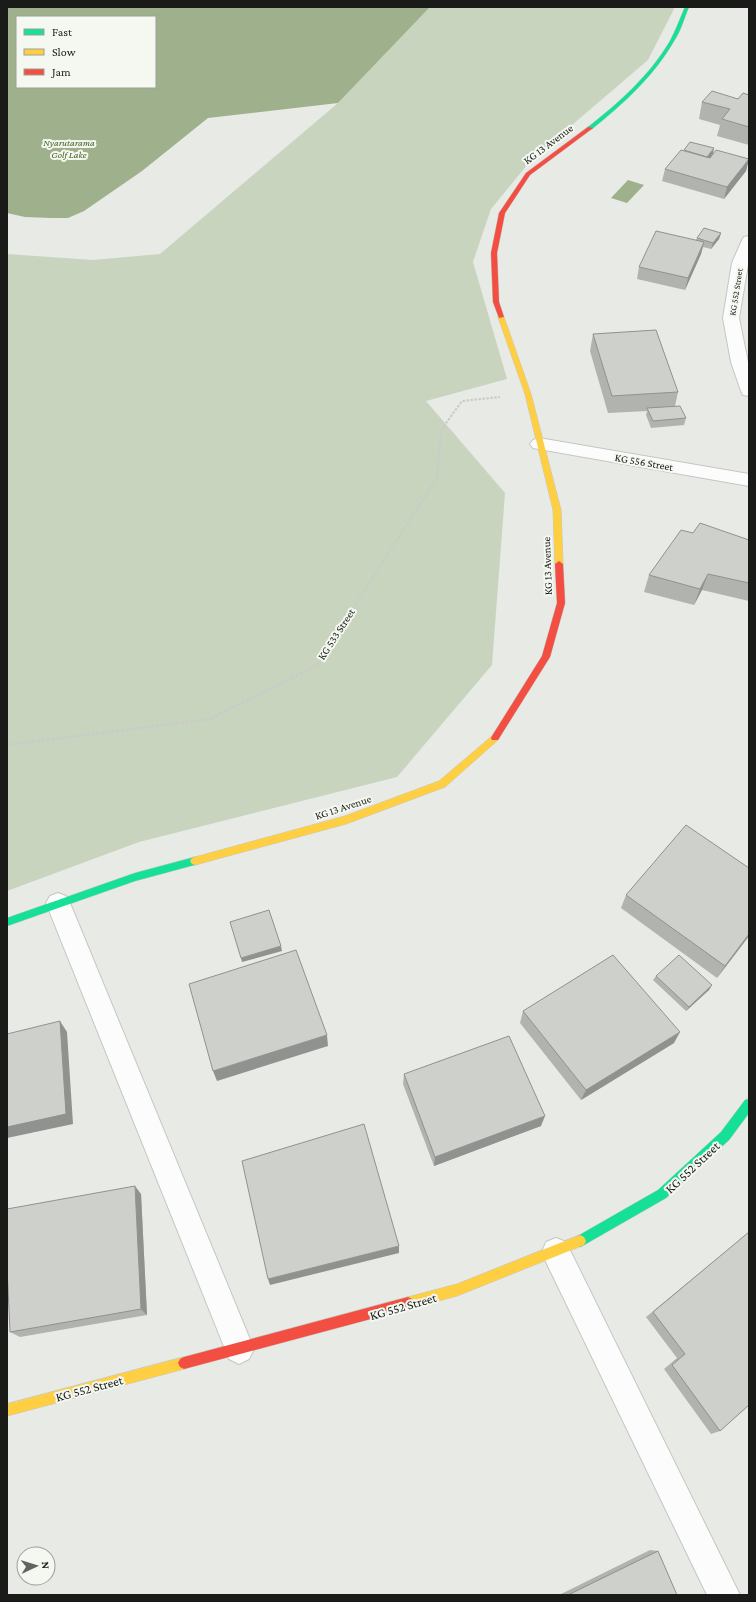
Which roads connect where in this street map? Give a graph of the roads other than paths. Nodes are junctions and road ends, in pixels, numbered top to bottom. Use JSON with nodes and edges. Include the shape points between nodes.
{"nodes":[{"id":1,"x":687,"y":7,"type":"edge"},
{"id":2,"x":749,"y":240,"type":"edge"},
{"id":3,"x":749,"y":390,"type":"edge"},
{"id":4,"x":540,"y":444,"type":"junction"},
{"id":5,"x":749,"y":480,"type":"edge"},
{"id":6,"x":58,"y":903,"type":"junction"},
{"id":7,"x":7,"y":922,"type":"edge"},
{"id":8,"x":749,"y":1104,"type":"edge"},
{"id":9,"x":556,"y":1252,"type":"junction"},
{"id":10,"x":239,"y":1349,"type":"junction"},
{"id":11,"x":7,"y":1410,"type":"edge"},
{"id":12,"x":724,"y":1595,"type":"edge"}],
"edges":[{"from":1,"to":4,"type":"street","name":"KG 13 Avenue","via":[[672,40],[638,85],[603,118],[528,174],[502,213],[494,253],[496,302],[528,394]]},
{"from":2,"to":3,"type":"street","name":"KG 552 Street","via":[[740,263],[731,318],[739,362]]},
{"from":4,"to":5,"type":"street","name":"KG 556 Street"},
{"from":4,"to":6,"type":"street","name":"KG 13 Avenue","via":[[557,510],[561,603],[546,657],[497,736],[442,784],[346,820],[135,877]]},
{"from":6,"to":7,"type":"street","name":"KG 13 Avenue"},
{"from":6,"to":10,"type":"street"},
{"from":8,"to":9,"type":"street","name":"KG 552 Street","via":[[725,1136],[662,1194]]},
{"from":9,"to":10,"type":"street","name":"KG 552 Street","via":[[457,1290]]},
{"from":9,"to":12,"type":"street"},
{"from":10,"to":11,"type":"street","name":"KG 552 Street"}]}
